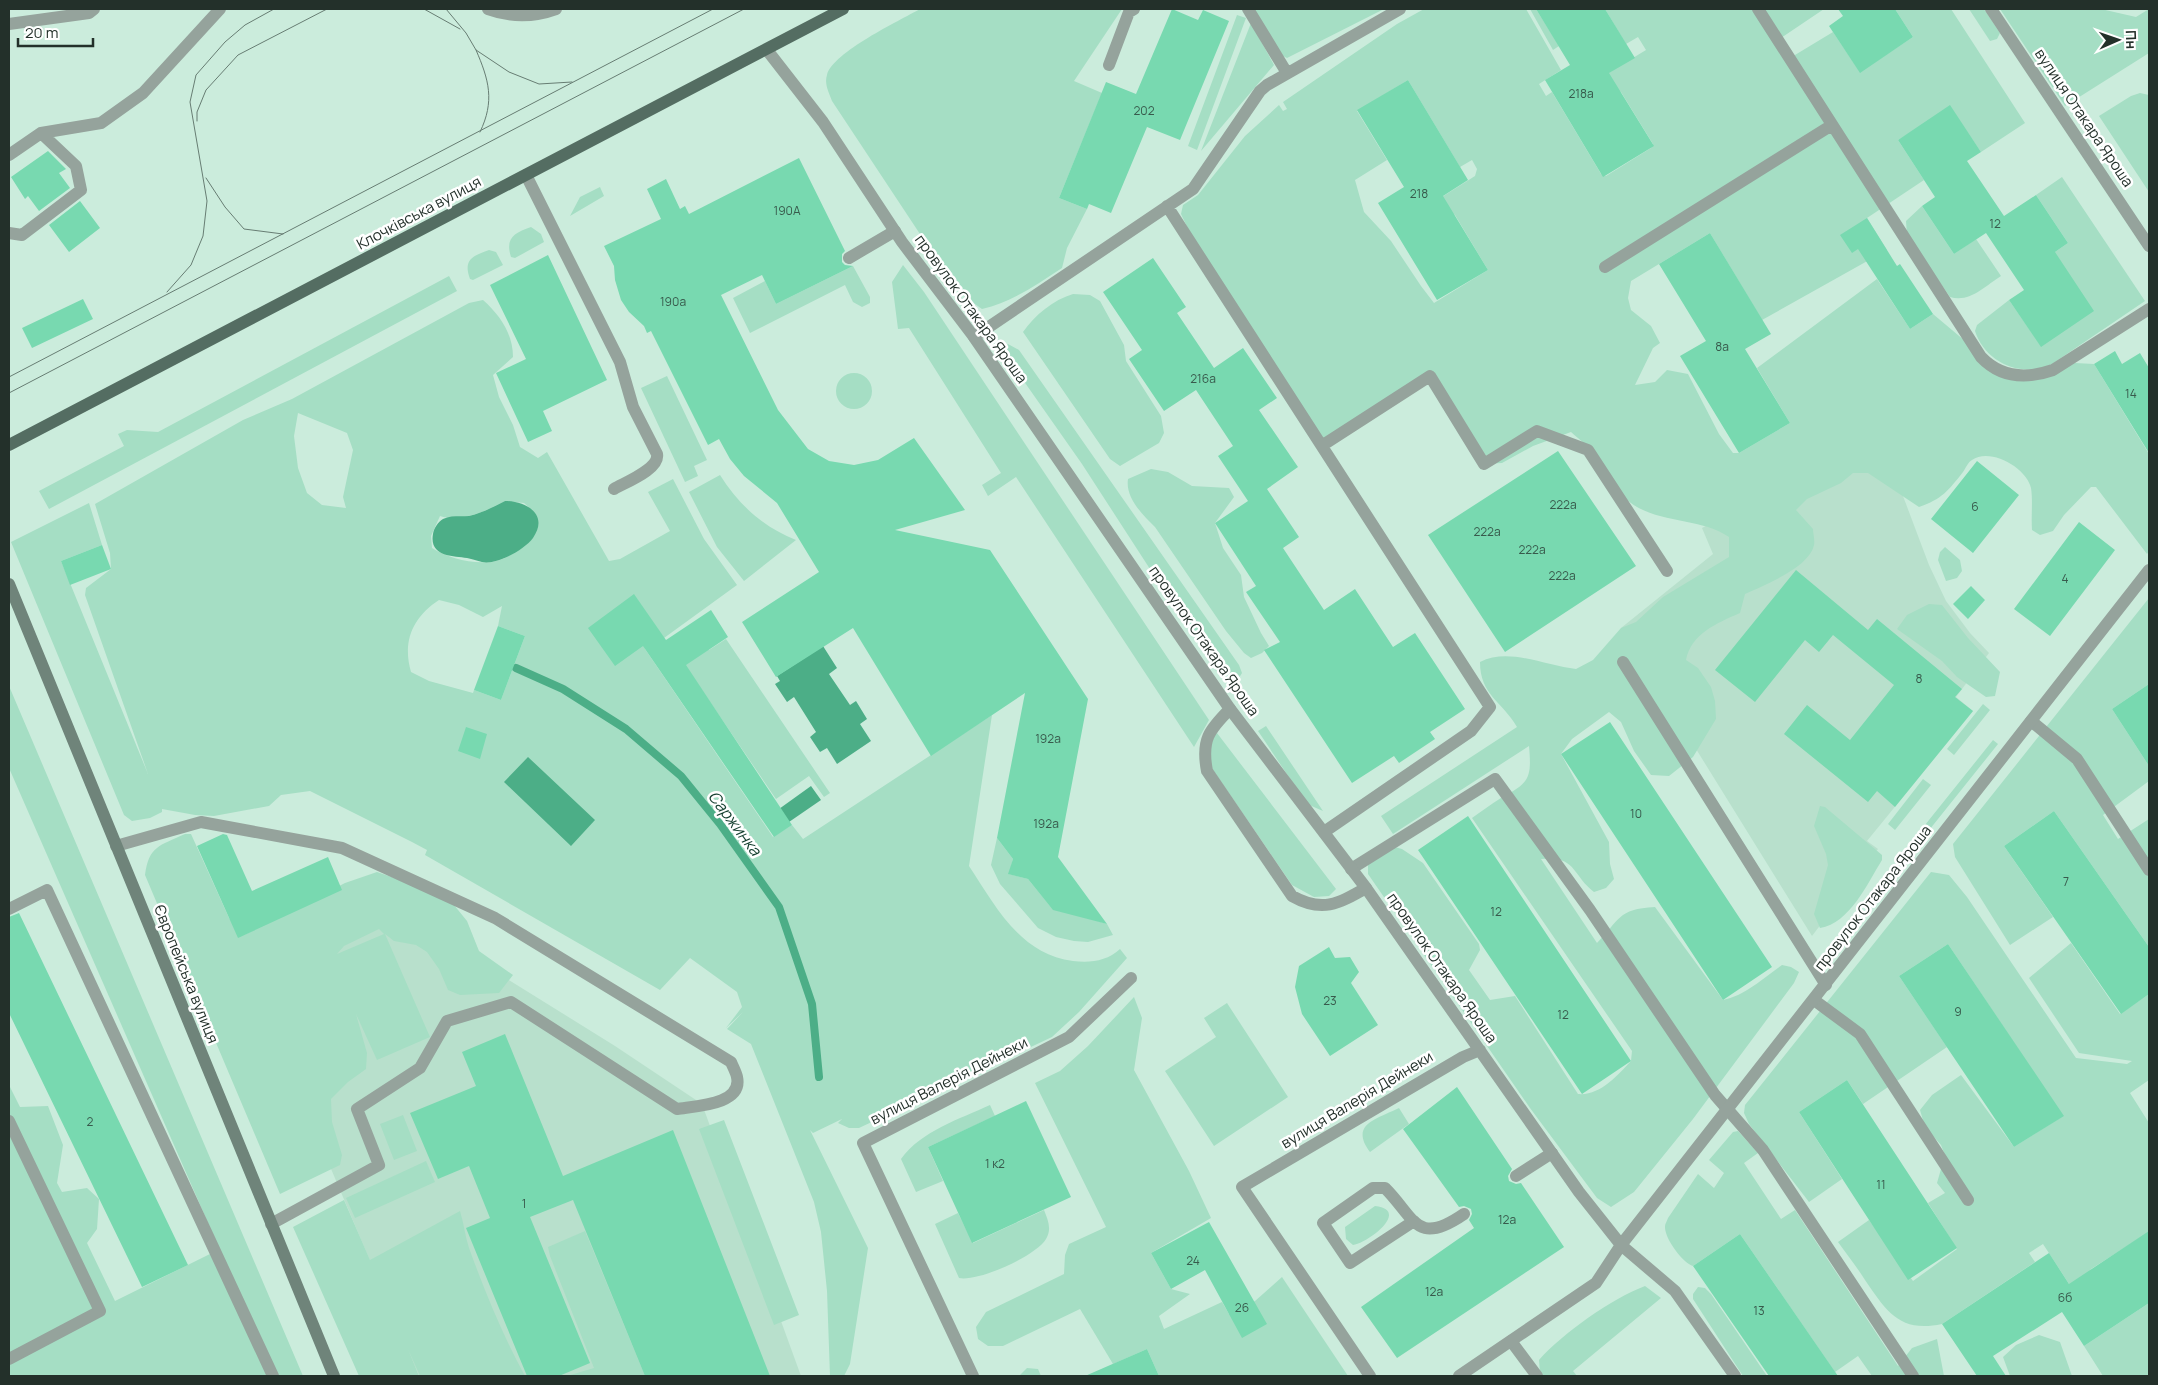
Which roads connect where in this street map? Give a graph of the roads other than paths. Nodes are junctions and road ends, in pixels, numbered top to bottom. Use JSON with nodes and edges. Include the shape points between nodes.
{"nodes":[{"id":1,"x":94,"y":9,"type":"edge"},
{"id":2,"x":220,"y":9,"type":"edge"},
{"id":3,"x":488,"y":9,"type":"edge"},
{"id":4,"x":556,"y":9,"type":"edge"},
{"id":5,"x":843,"y":9,"type":"edge"},
{"id":6,"x":1134,"y":9,"type":"edge"},
{"id":7,"x":1248,"y":9,"type":"edge"},
{"id":8,"x":1400,"y":9,"type":"edge"},
{"id":9,"x":1758,"y":9,"type":"edge"},
{"id":10,"x":1991,"y":9,"type":"edge"},
{"id":11,"x":9,"y":24,"type":"edge"},
{"id":12,"x":767,"y":50,"type":"junction"},
{"id":13,"x":1109,"y":65,"type":"dead end"},
{"id":14,"x":1287,"y":73,"type":"junction"},
{"id":15,"x":1832,"y":125,"type":"junction"},
{"id":16,"x":41,"y":133,"type":"junction"},
{"id":17,"x":9,"y":155,"type":"edge"},
{"id":18,"x":526,"y":175,"type":"junction"},
{"id":19,"x":1167,"y":206,"type":"junction"},
{"id":20,"x":895,"y":231,"type":"junction"},
{"id":21,"x":9,"y":233,"type":"edge"},
{"id":22,"x":2149,"y":246,"type":"edge"},
{"id":23,"x":849,"y":258,"type":"dead end"},
{"id":24,"x":1605,"y":267,"type":"dead end"},
{"id":25,"x":2149,"y":309,"type":"edge"},
{"id":26,"x":974,"y":337,"type":"junction"},
{"id":27,"x":9,"y":445,"type":"edge"},
{"id":28,"x":1322,"y":445,"type":"junction"},
{"id":29,"x":614,"y":489,"type":"dead end"},
{"id":30,"x":2149,"y":570,"type":"edge"},
{"id":31,"x":1667,"y":571,"type":"dead end"},
{"id":32,"x":9,"y":584,"type":"edge"},
{"id":33,"x":1624,"y":662,"type":"dead end"},
{"id":34,"x":1230,"y":709,"type":"junction"},
{"id":35,"x":2031,"y":721,"type":"junction"},
{"id":36,"x":1324,"y":832,"type":"junction"},
{"id":37,"x":116,"y":846,"type":"junction"},
{"id":38,"x":1351,"y":868,"type":"junction"},
{"id":39,"x":2149,"y":870,"type":"edge"},
{"id":40,"x":1366,"y":888,"type":"junction"},
{"id":41,"x":9,"y":909,"type":"edge"},
{"id":42,"x":1131,"y":978,"type":"dead end"},
{"id":43,"x":1826,"y":984,"type":"junction"},
{"id":44,"x":1814,"y":1000,"type":"junction"},
{"id":45,"x":1480,"y":1050,"type":"junction"},
{"id":46,"x":1727,"y":1110,"type":"junction"},
{"id":47,"x":9,"y":1121,"type":"edge"},
{"id":48,"x":1552,"y":1153,"type":"junction"},
{"id":49,"x":1516,"y":1176,"type":"dead end"},
{"id":50,"x":1968,"y":1200,"type":"dead end"},
{"id":51,"x":1464,"y":1214,"type":"dead end"},
{"id":52,"x":1414,"y":1221,"type":"junction"},
{"id":53,"x":271,"y":1224,"type":"junction"},
{"id":54,"x":1622,"y":1245,"type":"junction"},
{"id":55,"x":1511,"y":1341,"type":"junction"},
{"id":56,"x":9,"y":1359,"type":"edge"},
{"id":57,"x":273,"y":1376,"type":"edge"},
{"id":58,"x":334,"y":1376,"type":"edge"},
{"id":59,"x":973,"y":1376,"type":"edge"},
{"id":60,"x":1370,"y":1376,"type":"edge"},
{"id":61,"x":1459,"y":1376,"type":"edge"},
{"id":62,"x":1537,"y":1376,"type":"edge"},
{"id":63,"x":1735,"y":1376,"type":"edge"},
{"id":64,"x":1913,"y":1376,"type":"edge"}],
"edges":[{"from":1,"to":11,"type":"street","via":[[89,13]]},
{"from":2,"to":16,"type":"street","via":[[143,93],[101,123]]},
{"from":3,"to":4,"type":"street","via":[[502,14],[541,14]]},
{"from":5,"to":12,"type":"main road","name":"Клочківська вулиця"},
{"from":6,"to":13,"type":"street","via":[[1129,12]]},
{"from":7,"to":14,"type":"street"},
{"from":8,"to":14,"type":"street"},
{"from":9,"to":15,"type":"street"},
{"from":10,"to":22,"type":"street","name":"вулиця Отакара Яроша"},
{"from":12,"to":18,"type":"main road","name":"Клочківська вулиця"},
{"from":12,"to":20,"type":"street","name":"провулок Отакара Яроша","via":[[823,122]]},
{"from":14,"to":19,"type":"street","via":[[1260,91],[1193,189]]},
{"from":15,"to":24,"type":"street"},
{"from":15,"to":25,"type":"street","via":[[1981,357],[2001,372],[2020,376],[2046,372]]},
{"from":16,"to":17,"type":"street"},
{"from":16,"to":21,"type":"street","via":[[76,166],[81,190],[22,235]]},
{"from":18,"to":27,"type":"main road","name":"Клочківська вулиця"},
{"from":18,"to":29,"type":"street","via":[[620,362],[633,407],[657,454],[654,467]]},
{"from":19,"to":26,"type":"street"},
{"from":19,"to":28,"type":"street"},
{"from":20,"to":23,"type":"street"},
{"from":20,"to":26,"type":"street","name":"провулок Отакара Яроша"},
{"from":26,"to":34,"type":"street","name":"провулок Отакара Яроша"},
{"from":28,"to":31,"type":"street","via":[[1430,376],[1484,464],[1537,431],[1588,450]]},
{"from":28,"to":36,"type":"street","via":[[1490,707],[1471,731]]},
{"from":30,"to":35,"type":"street","name":"провулок Отакара Яроша"},
{"from":32,"to":37,"type":"main road","name":"Європейська вулиця"},
{"from":33,"to":43,"type":"street"},
{"from":34,"to":36,"type":"street","name":"провулок Отакара Яроша"},
{"from":34,"to":40,"type":"street","via":[[1210,730],[1207,738],[1207,771],[1292,896],[1314,906],[1326,906],[1337,904]]},
{"from":35,"to":39,"type":"street","via":[[2077,759]]},
{"from":35,"to":43,"type":"street","name":"провулок Отакара Яроша"},
{"from":36,"to":38,"type":"street","name":"провулок Отакара Яроша"},
{"from":37,"to":53,"type":"main road","name":"Європейська вулиця"},
{"from":37,"to":53,"type":"street","via":[[201,822],[342,848],[495,918],[731,1062],[738,1079],[734,1093],[718,1103],[677,1109],[511,1002],[447,1021],[420,1068],[357,1109],[378,1165]]},
{"from":38,"to":40,"type":"street","name":"провулок Отакара Яроша"},
{"from":38,"to":46,"type":"street","via":[[1494,779],[1590,910]]},
{"from":40,"to":45,"type":"street","name":"провулок Отакара Яроша"},
{"from":41,"to":57,"type":"street","via":[[47,890]]},
{"from":42,"to":59,"type":"street","name":"вулиця Валерія Дейнеки","via":[[1069,1037],[862,1143]]},
{"from":43,"to":44,"type":"street","name":"провулок Отакара Яроша"},
{"from":44,"to":46,"type":"street","name":"провулок Отакара Яроша"},
{"from":44,"to":50,"type":"street","via":[[1860,1034]]},
{"from":45,"to":48,"type":"street","name":"провулок Отакара Яроша"},
{"from":45,"to":60,"type":"street","name":"вулиця Валерія Дейнеки","via":[[1242,1187]]},
{"from":46,"to":54,"type":"street","name":"провулок Отакара Яроша"},
{"from":46,"to":64,"type":"street","via":[[1763,1150]]},
{"from":47,"to":56,"type":"street","via":[[100,1310]]},
{"from":48,"to":49,"type":"street"},
{"from":48,"to":54,"type":"street","name":"провулок Отакара Яроша"},
{"from":51,"to":52,"type":"street","via":[[1442,1228],[1421,1226]]},
{"from":52,"to":52,"type":"street","via":[[1385,1188],[1373,1188],[1323,1223],[1350,1263]]},
{"from":53,"to":58,"type":"main road","name":"Європейська вулиця"},
{"from":54,"to":55,"type":"street","via":[[1596,1284]]},
{"from":54,"to":63,"type":"street","name":"провулок Отакара Яроша","via":[[1675,1291]]},
{"from":55,"to":61,"type":"street"},
{"from":55,"to":62,"type":"street"}]}
